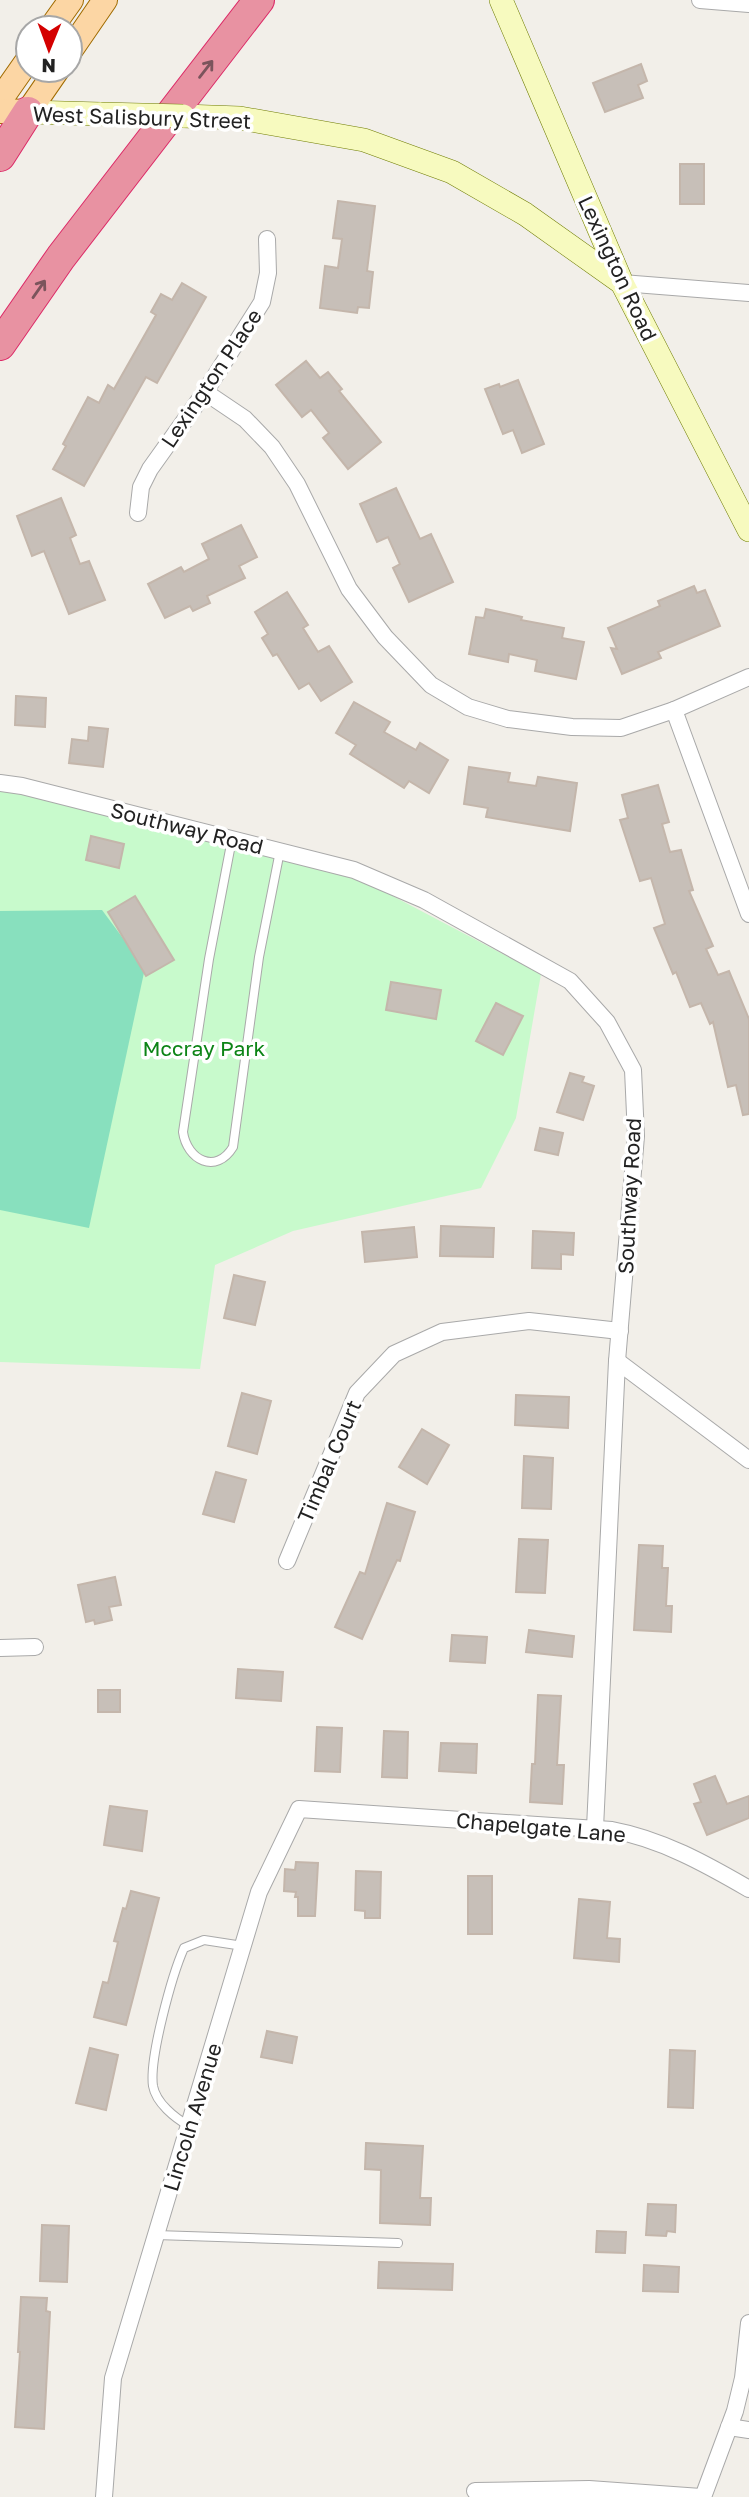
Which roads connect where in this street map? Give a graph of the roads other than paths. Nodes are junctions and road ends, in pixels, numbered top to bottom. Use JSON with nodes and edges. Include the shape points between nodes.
{"nodes":[{"id":1,"x":105,"y":0,"type":"edge"},
{"id":2,"x":259,"y":0,"type":"edge"},
{"id":3,"x":501,"y":0,"type":"edge"},
{"id":4,"x":700,"y":0,"type":"edge"},
{"id":5,"x":749,"y":4,"type":"edge"},
{"id":6,"x":84,"y":31,"type":"edge"},
{"id":7,"x":14,"y":80,"type":"edge"},
{"id":8,"x":43,"y":84,"type":"edge"},
{"id":9,"x":0,"y":100,"type":"edge"},
{"id":10,"x":14,"y":112,"type":"edge"},
{"id":11,"x":0,"y":156,"type":"edge"},
{"id":12,"x":267,"y":239,"type":"dead end"},
{"id":13,"x":622,"y":283,"type":"junction"},
{"id":14,"x":749,"y":293,"type":"edge"},
{"id":15,"x":0,"y":345,"type":"edge"},
{"id":16,"x":205,"y":392,"type":"junction"},
{"id":17,"x":138,"y":513,"type":"dead end"},
{"id":18,"x":749,"y":530,"type":"edge"},
{"id":19,"x":749,"y":677,"type":"edge"},
{"id":20,"x":674,"y":710,"type":"junction"},
{"id":21,"x":0,"y":783,"type":"edge"},
{"id":22,"x":232,"y":839,"type":"junction"},
{"id":23,"x":280,"y":851,"type":"junction"},
{"id":24,"x":749,"y":914,"type":"edge"},
{"id":25,"x":620,"y":1331,"type":"junction"},
{"id":26,"x":617,"y":1362,"type":"junction"},
{"id":27,"x":749,"y":1460,"type":"edge"},
{"id":28,"x":288,"y":1561,"type":"dead end"},
{"id":29,"x":35,"y":1647,"type":"dead end"},
{"id":30,"x":0,"y":1648,"type":"edge"},
{"id":31,"x":363,"y":1813,"type":"joint"},
{"id":32,"x":595,"y":1828,"type":"junction"},
{"id":33,"x":749,"y":1889,"type":"edge"},
{"id":34,"x":243,"y":1946,"type":"junction"},
{"id":35,"x":189,"y":2126,"type":"junction"},
{"id":36,"x":156,"y":2235,"type":"junction"},
{"id":37,"x":398,"y":2243,"type":"dead end"},
{"id":38,"x":749,"y":2323,"type":"edge"},
{"id":39,"x":729,"y":2427,"type":"junction"},
{"id":40,"x":749,"y":2430,"type":"edge"},
{"id":41,"x":475,"y":2491,"type":"dead end"},
{"id":42,"x":104,"y":2497,"type":"edge"},
{"id":43,"x":702,"y":2497,"type":"edge"}],
"edges":[{"from":1,"to":6,"type":"main road"},
{"from":15,"to":2,"type":"highway","one_way":true,"via":[[61,257]]},
{"from":3,"to":13,"type":"main road","name":"Lexington Road"},
{"from":4,"to":5,"type":"street"},
{"from":7,"to":9,"type":"main road"},
{"from":8,"to":10,"type":"main road"},
{"from":10,"to":11,"type":"highway"},
{"from":10,"to":13,"type":"main road","name":"West Salisbury Street","bridge":true,"via":[[240,118],[364,140],[452,172],[525,214]]},
{"from":12,"to":16,"type":"street","name":"Lexington Place","via":[[268,273],[262,302]]},
{"from":13,"to":14,"type":"street"},
{"from":13,"to":18,"type":"main road","name":"Lexington Road"},
{"from":16,"to":17,"type":"street","name":"Lexington Place","via":[[150,469],[141,487]]},
{"from":16,"to":20,"type":"street","via":[[245,419],[272,447],[297,484],[349,589],[385,637],[432,685],[468,706],[508,719],[572,727],[621,728]]},
{"from":19,"to":20,"type":"street"},
{"from":20,"to":24,"type":"street"},
{"from":21,"to":22,"type":"street","name":"Southway Road"},
{"from":22,"to":23,"type":"street","name":"Southway Road"},
{"from":22,"to":23,"type":"lane","via":[[183,1132],[190,1152],[209,1163],[221,1161],[233,1147]]},
{"from":23,"to":25,"type":"street","name":"Southway Road","via":[[354,870],[424,900],[570,981],[607,1021],[633,1070],[636,1136]]},
{"from":25,"to":26,"type":"street","name":"Southway Road"},
{"from":25,"to":28,"type":"street","name":"Timbal Court","via":[[529,1321],[442,1332],[394,1354],[357,1393]]},
{"from":26,"to":27,"type":"street"},
{"from":26,"to":32,"type":"street","name":"Southway Road"},
{"from":29,"to":30,"type":"street"},
{"from":31,"to":32,"type":"street","name":"Chapelgate Lane"},
{"from":31,"to":34,"type":"street","name":"Lincoln Avenue","via":[[299,1809],[259,1892]]},
{"from":32,"to":33,"type":"street","name":"Chapelgate Lane","via":[[628,1833],[676,1850]]},
{"from":34,"to":35,"type":"street","name":"Lincoln Avenue"},
{"from":34,"to":35,"type":"lane","via":[[204,1940],[184,1948],[174,1970],[153,2085],[167,2109]]},
{"from":35,"to":36,"type":"street","name":"Lincoln Avenue"},
{"from":36,"to":37,"type":"lane"},
{"from":36,"to":42,"type":"street","name":"Lincoln Avenue","via":[[114,2378]]},
{"from":38,"to":39,"type":"street","via":[[743,2378]]},
{"from":39,"to":40,"type":"street"},
{"from":39,"to":43,"type":"street"},
{"from":41,"to":43,"type":"street","via":[[589,2489]]}]}
